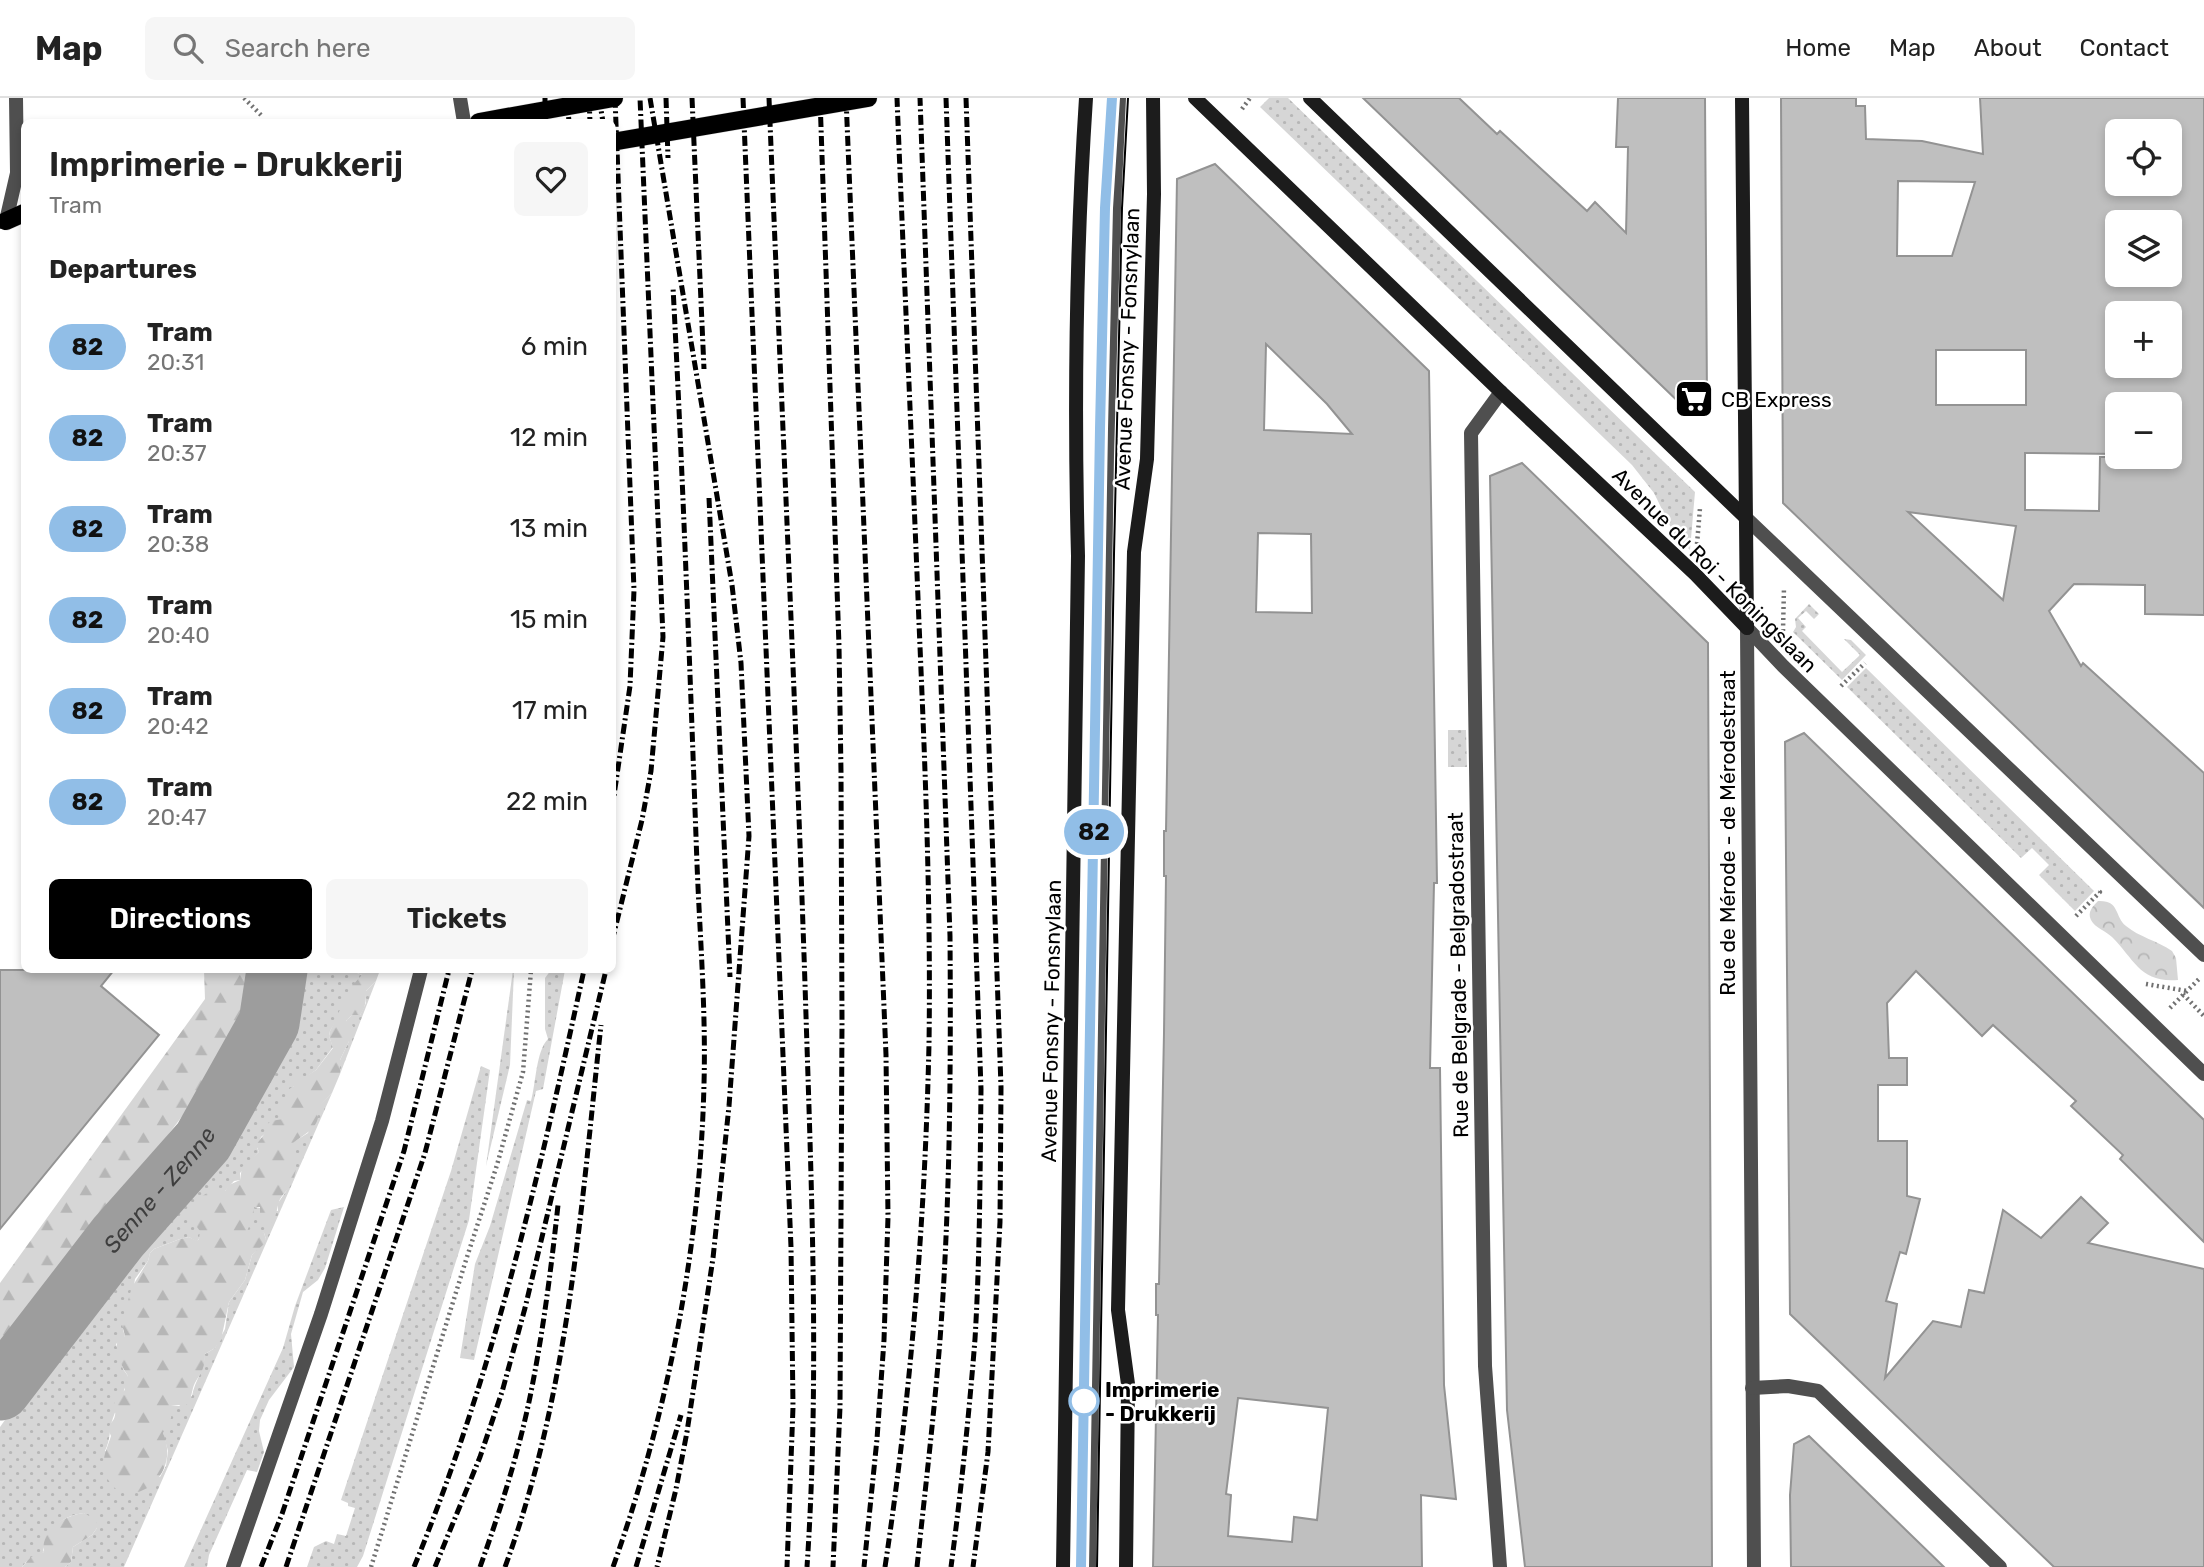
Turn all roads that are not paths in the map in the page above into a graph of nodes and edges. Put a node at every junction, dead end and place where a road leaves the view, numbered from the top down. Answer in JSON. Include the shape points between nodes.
{"nodes":[{"id":1,"x":16,"y":98,"type":"edge"},
{"id":2,"x":460,"y":98,"type":"edge"},
{"id":3,"x":614,"y":98,"type":"edge"},
{"id":4,"x":868,"y":98,"type":"edge"},
{"id":5,"x":1086,"y":98,"type":"edge"},
{"id":6,"x":1119,"y":98,"type":"edge"},
{"id":7,"x":1153,"y":98,"type":"edge"},
{"id":8,"x":1195,"y":98,"type":"edge"},
{"id":9,"x":1310,"y":98,"type":"edge"},
{"id":10,"x":1742,"y":98,"type":"edge"},
{"id":11,"x":464,"y":119,"type":"edge"},
{"id":12,"x":496,"y":119,"type":"edge"},
{"id":13,"x":616,"y":141,"type":"edge"},
{"id":14,"x":21,"y":215,"type":"edge"},
{"id":15,"x":2,"y":224,"type":"edge"},
{"id":16,"x":21,"y":225,"type":"edge"},
{"id":17,"x":1501,"y":392,"type":"junction"},
{"id":18,"x":1745,"y":517,"type":"junction"},
{"id":19,"x":1747,"y":628,"type":"junction"},
{"id":20,"x":2204,"y":955,"type":"edge"},
{"id":21,"x":420,"y":973,"type":"edge"},
{"id":22,"x":2204,"y":1074,"type":"edge"},
{"id":23,"x":1752,"y":1388,"type":"junction"},
{"id":24,"x":233,"y":1567,"type":"edge"},
{"id":25,"x":1063,"y":1567,"type":"edge"},
{"id":26,"x":1090,"y":1567,"type":"edge"},
{"id":27,"x":1126,"y":1567,"type":"edge"},
{"id":28,"x":1500,"y":1567,"type":"edge"},
{"id":29,"x":1754,"y":1567,"type":"edge"},
{"id":30,"x":2000,"y":1567,"type":"edge"}],
"edges":[{"from":1,"to":15,"type":"street","via":[[17,173]]},
{"from":2,"to":11,"type":"street"},
{"from":3,"to":12,"type":"main road"},
{"from":4,"to":13,"type":"main road"},
{"from":5,"to":25,"type":"main road","name":"Avenue Fonsny - Fonsnylaan","via":[[1075,452],[1078,556]]},
{"from":6,"to":26,"type":"street","name":"Avenue Fonsny - Fonsnylaan","via":[[1107,456]]},
{"from":7,"to":27,"type":"main road","name":"Avenue Fonsny - Fonsnylaan","via":[[1147,459],[1134,552],[1118,1310],[1128,1384]]},
{"from":8,"to":17,"type":"main road","name":"Avenue du Roi - Koningslaan"},
{"from":9,"to":18,"type":"main road"},
{"from":10,"to":18,"type":"main road","name":"Rue de Mérode - de Mérodestraat"},
{"from":14,"to":15,"type":"main road"},
{"from":15,"to":16,"type":"main road"},
{"from":17,"to":19,"type":"main road","name":"Avenue du Roi - Koningslaan"},
{"from":17,"to":28,"type":"street","name":"Rue de Belgrade - Belgradostraat","via":[[1471,433],[1485,1366]]},
{"from":18,"to":19,"type":"main road","name":"Rue de Mérode - de Mérodestraat"},
{"from":18,"to":20,"type":"street"},
{"from":19,"to":22,"type":"street","name":"Avenue du Roi - Koningslaan"},
{"from":19,"to":23,"type":"street","name":"Rue de Mérode - de Mérodestraat"},
{"from":21,"to":24,"type":"street","via":[[382,1121]]},
{"from":23,"to":29,"type":"street","name":"Rue de Mérode - de Mérodestraat"},
{"from":23,"to":30,"type":"street","via":[[1788,1386],[1818,1391]]}]}
